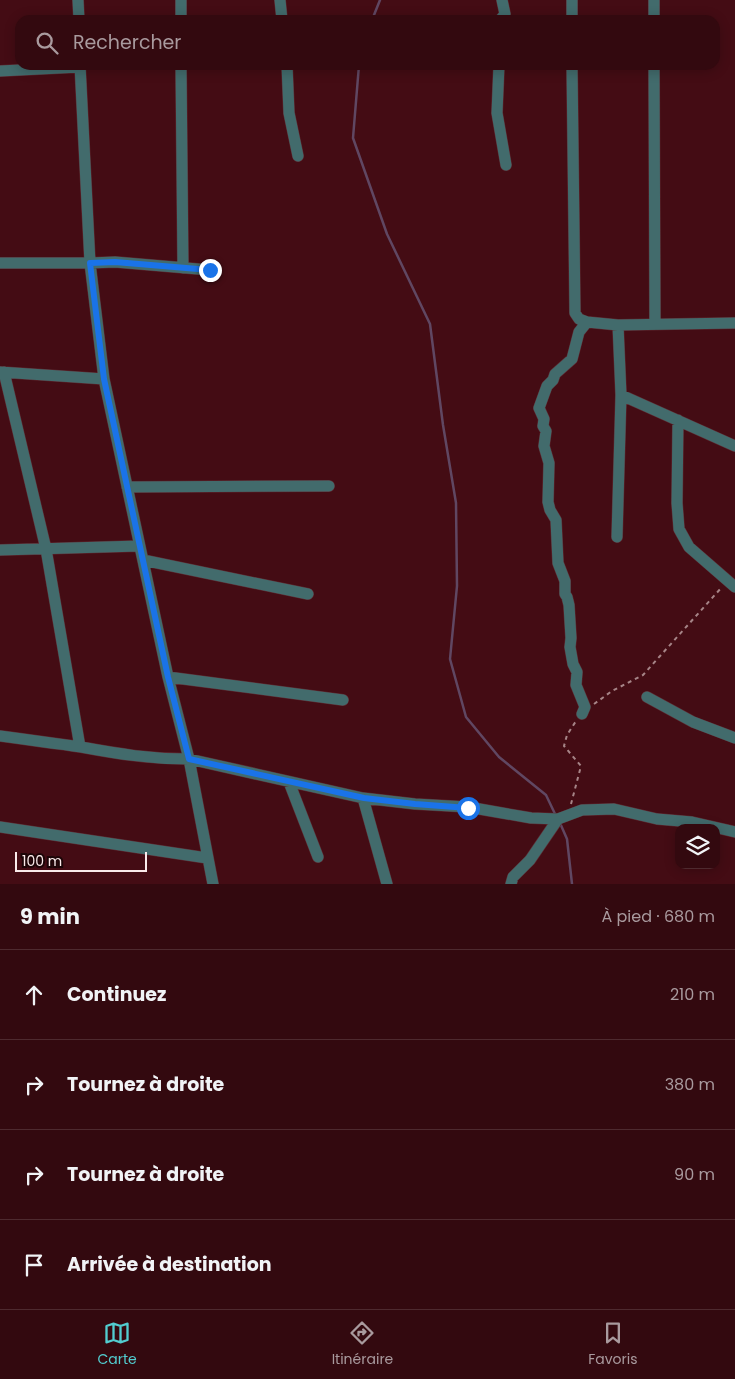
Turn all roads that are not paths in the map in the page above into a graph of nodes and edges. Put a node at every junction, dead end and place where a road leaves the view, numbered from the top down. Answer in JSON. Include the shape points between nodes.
{"nodes":[{"id":1,"x":78,"y":0,"type":"edge"},
{"id":2,"x":181,"y":0,"type":"edge"},
{"id":3,"x":280,"y":0,"type":"edge"},
{"id":4,"x":502,"y":0,"type":"edge"},
{"id":5,"x":572,"y":0,"type":"edge"},
{"id":6,"x":654,"y":0,"type":"edge"},
{"id":7,"x":79,"y":15,"type":"edge"},
{"id":8,"x":181,"y":15,"type":"edge"},
{"id":9,"x":282,"y":15,"type":"edge"},
{"id":10,"x":504,"y":15,"type":"edge"},
{"id":11,"x":572,"y":15,"type":"edge"},
{"id":12,"x":654,"y":15,"type":"edge"},
{"id":13,"x":15,"y":69,"type":"edge"},
{"id":14,"x":0,"y":70,"type":"edge"},
{"id":15,"x":80,"y":70,"type":"edge"},
{"id":16,"x":181,"y":70,"type":"edge"},
{"id":17,"x":287,"y":70,"type":"edge"},
{"id":18,"x":499,"y":70,"type":"edge"},
{"id":19,"x":572,"y":70,"type":"edge"},
{"id":20,"x":654,"y":70,"type":"edge"},
{"id":21,"x":298,"y":156,"type":"dead end"},
{"id":22,"x":506,"y":165,"type":"dead end"},
{"id":23,"x":0,"y":263,"type":"edge"},
{"id":24,"x":90,"y":263,"type":"junction"},
{"id":25,"x":183,"y":268,"type":"junction"},
{"id":26,"x":210,"y":270,"type":"dead end"},
{"id":27,"x":588,"y":322,"type":"junction"},
{"id":28,"x":735,"y":323,"type":"edge"},
{"id":29,"x":656,"y":324,"type":"junction"},
{"id":30,"x":618,"y":325,"type":"junction"},
{"id":31,"x":2,"y":372,"type":"edge"},
{"id":32,"x":104,"y":379,"type":"junction"},
{"id":33,"x":621,"y":395,"type":"junction"},
{"id":34,"x":678,"y":420,"type":"junction"},
{"id":35,"x":735,"y":446,"type":"edge"},
{"id":36,"x":329,"y":486,"type":"dead end"},
{"id":37,"x":127,"y":487,"type":"junction"},
{"id":38,"x":617,"y":538,"type":"dead end"},
{"id":39,"x":139,"y":546,"type":"junction"},
{"id":40,"x":46,"y":549,"type":"junction"},
{"id":41,"x":0,"y":550,"type":"edge"},
{"id":42,"x":143,"y":560,"type":"junction"},
{"id":43,"x":732,"y":584,"type":"edge"},
{"id":44,"x":308,"y":594,"type":"dead end"},
{"id":45,"x":168,"y":677,"type":"junction"},
{"id":46,"x":647,"y":697,"type":"dead end"},
{"id":47,"x":343,"y":700,"type":"dead end"},
{"id":48,"x":582,"y":714,"type":"road end"},
{"id":49,"x":0,"y":736,"type":"edge"},
{"id":50,"x":735,"y":738,"type":"edge"},
{"id":51,"x":80,"y":747,"type":"junction"},
{"id":52,"x":189,"y":759,"type":"junction"},
{"id":53,"x":289,"y":782,"type":"junction"},
{"id":54,"x":364,"y":798,"type":"junction"},
{"id":55,"x":560,"y":818,"type":"junction"},
{"id":56,"x":0,"y":827,"type":"edge"},
{"id":57,"x":735,"y":832,"type":"edge"},
{"id":58,"x":207,"y":858,"type":"junction"},
{"id":59,"x":318,"y":858,"type":"dead end"},
{"id":60,"x":213,"y":884,"type":"edge"},
{"id":61,"x":387,"y":884,"type":"edge"},
{"id":62,"x":511,"y":884,"type":"edge"}],
"edges":[{"from":1,"to":7,"type":"street"},
{"from":2,"to":8,"type":"street"},
{"from":3,"to":9,"type":"street"},
{"from":4,"to":10,"type":"street"},
{"from":5,"to":11,"type":"street"},
{"from":6,"to":12,"type":"street"},
{"from":13,"to":14,"type":"street"},
{"from":15,"to":24,"type":"street"},
{"from":16,"to":25,"type":"street"},
{"from":17,"to":21,"type":"street","via":[[289,113]]},
{"from":18,"to":22,"type":"street","via":[[497,113]]},
{"from":19,"to":27,"type":"street","via":[[575,313],[579,319]]},
{"from":20,"to":29,"type":"street"},
{"from":23,"to":24,"type":"street"},
{"from":24,"to":25,"type":"street"},
{"from":24,"to":32,"type":"street"},
{"from":25,"to":26,"type":"street"},
{"from":27,"to":30,"type":"street"},
{"from":27,"to":48,"type":"street","via":[[579,332],[572,359],[547,386],[540,408],[549,463],[548,502],[556,520],[558,563],[565,581],[570,647],[577,672],[576,690],[585,707]]},
{"from":28,"to":29,"type":"street"},
{"from":29,"to":30,"type":"street"},
{"from":30,"to":33,"type":"street"},
{"from":31,"to":32,"type":"street"},
{"from":31,"to":40,"type":"street"},
{"from":32,"to":37,"type":"street"},
{"from":33,"to":34,"type":"street"},
{"from":33,"to":38,"type":"street"},
{"from":34,"to":35,"type":"street"},
{"from":34,"to":43,"type":"street","via":[[678,529],[689,547]]},
{"from":36,"to":37,"type":"street"},
{"from":37,"to":39,"type":"street"},
{"from":39,"to":40,"type":"street"},
{"from":39,"to":42,"type":"street"},
{"from":40,"to":41,"type":"street"},
{"from":40,"to":51,"type":"street"},
{"from":42,"to":44,"type":"street"},
{"from":42,"to":45,"type":"street"},
{"from":45,"to":47,"type":"street"},
{"from":45,"to":52,"type":"street"},
{"from":46,"to":50,"type":"street","via":[[693,722]]},
{"from":49,"to":51,"type":"street"},
{"from":51,"to":52,"type":"street","via":[[131,756]]},
{"from":52,"to":53,"type":"street"},
{"from":52,"to":58,"type":"street"},
{"from":53,"to":54,"type":"street"},
{"from":53,"to":59,"type":"street"},
{"from":54,"to":55,"type":"street","via":[[531,818]]},
{"from":54,"to":61,"type":"street"},
{"from":55,"to":57,"type":"street","via":[[582,810],[614,809]]},
{"from":55,"to":62,"type":"street","via":[[530,860],[513,877]]},
{"from":56,"to":58,"type":"street"},
{"from":58,"to":60,"type":"street"}]}
